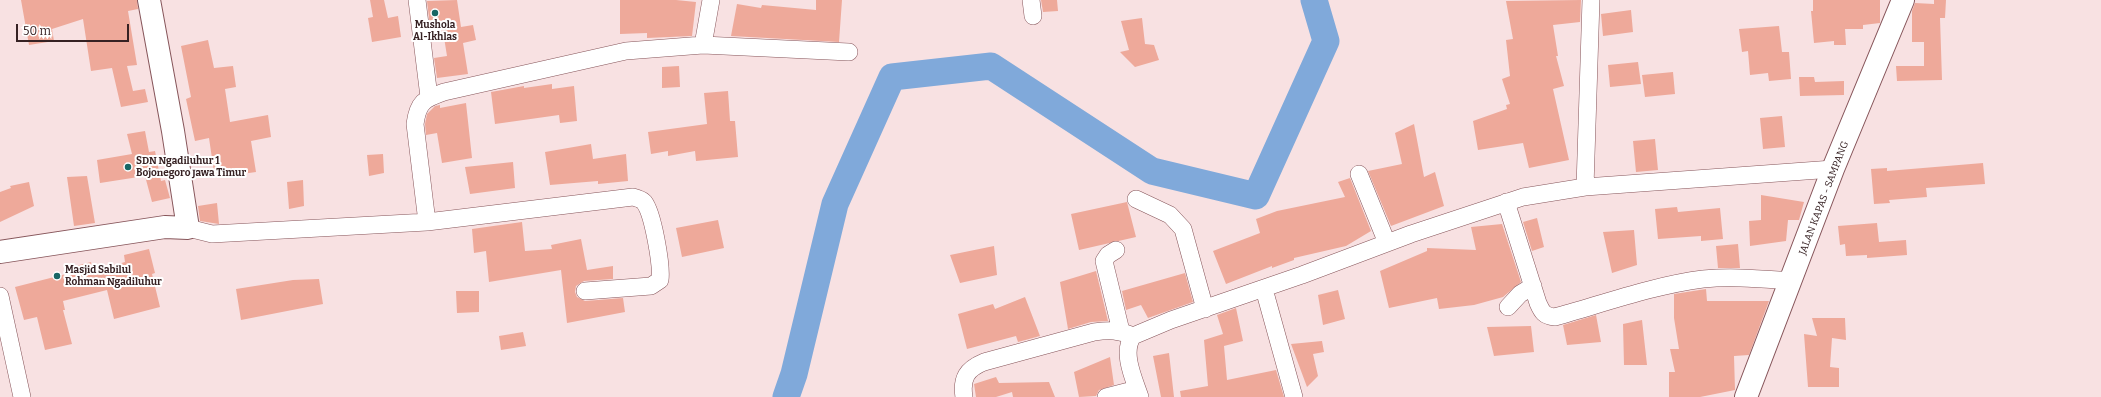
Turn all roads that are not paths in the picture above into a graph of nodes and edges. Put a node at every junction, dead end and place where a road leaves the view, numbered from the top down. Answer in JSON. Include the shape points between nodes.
{"nodes":[{"id":1,"x":149,"y":0,"type":"edge"},
{"id":2,"x":417,"y":0,"type":"edge"},
{"id":3,"x":711,"y":0,"type":"edge"},
{"id":4,"x":1591,"y":0,"type":"edge"},
{"id":5,"x":1903,"y":0,"type":"edge"},
{"id":6,"x":703,"y":45,"type":"junction"},
{"id":7,"x":849,"y":52,"type":"dead end"},
{"id":8,"x":429,"y":97,"type":"junction"},
{"id":9,"x":1834,"y":169,"type":"junction"},
{"id":10,"x":1359,"y":174,"type":"dead end"},
{"id":11,"x":1585,"y":187,"type":"junction"},
{"id":12,"x":1136,"y":199,"type":"dead end"},
{"id":13,"x":1506,"y":202,"type":"junction"},
{"id":14,"x":427,"y":222,"type":"junction"},
{"id":15,"x":188,"y":228,"type":"junction"},
{"id":16,"x":1387,"y":243,"type":"junction"},
{"id":17,"x":1116,"y":250,"type":"dead end"},
{"id":18,"x":0,"y":252,"type":"edge"},
{"id":19,"x":1792,"y":281,"type":"junction"},
{"id":20,"x":1533,"y":286,"type":"junction"},
{"id":21,"x":1264,"y":288,"type":"junction"},
{"id":22,"x":585,"y":291,"type":"dead end"},
{"id":23,"x":0,"y":296,"type":"edge"},
{"id":24,"x":1508,"y":308,"type":"dead end"},
{"id":25,"x":1204,"y":309,"type":"junction"},
{"id":26,"x":1127,"y":333,"type":"junction"},
{"id":27,"x":1139,"y":393,"type":"edge"},
{"id":28,"x":22,"y":397,"type":"edge"},
{"id":29,"x":964,"y":397,"type":"edge"},
{"id":30,"x":1106,"y":397,"type":"edge"},
{"id":31,"x":1294,"y":397,"type":"edge"},
{"id":32,"x":1746,"y":397,"type":"edge"}],
"edges":[{"from":1,"to":15,"type":"street","via":[[174,131]]},
{"from":2,"to":8,"type":"street"},
{"from":3,"to":6,"type":"street"},
{"from":4,"to":11,"type":"street"},
{"from":5,"to":9,"type":"street","name":"JALAN KAPAS - SAMPANG"},
{"from":6,"to":7,"type":"street"},
{"from":6,"to":8,"type":"street","via":[[626,51]]},
{"from":8,"to":14,"type":"street","via":[[417,112],[415,124]]},
{"from":9,"to":11,"type":"street"},
{"from":9,"to":19,"type":"street","name":"JALAN KAPAS - SAMPANG"},
{"from":10,"to":16,"type":"street"},
{"from":11,"to":13,"type":"street"},
{"from":12,"to":25,"type":"street","via":[[1170,215],[1183,229]]},
{"from":13,"to":16,"type":"street"},
{"from":13,"to":20,"type":"street"},
{"from":14,"to":15,"type":"street","via":[[212,234]]},
{"from":14,"to":22,"type":"street","via":[[633,197],[642,200],[648,209],[661,270],[660,280],[651,286]]},
{"from":15,"to":18,"type":"street","via":[[165,227]]},
{"from":16,"to":21,"type":"street"},
{"from":17,"to":26,"type":"street","via":[[1104,261]]},
{"from":19,"to":20,"type":"street","via":[[1730,277],[1703,279],[1555,317],[1543,313]]},
{"from":19,"to":32,"type":"street","name":"JALAN KAPAS - SAMPANG"},
{"from":20,"to":24,"type":"street","via":[[1520,294]]},
{"from":21,"to":25,"type":"street"},
{"from":21,"to":31,"type":"street"},
{"from":23,"to":28,"type":"street"},
{"from":25,"to":26,"type":"street"},
{"from":26,"to":27,"type":"street","via":[[1130,341],[1128,350]]},
{"from":26,"to":29,"type":"street","via":[[1110,330],[1088,334],[973,366],[964,379]]},
{"from":27,"to":30,"type":"street"}]}
